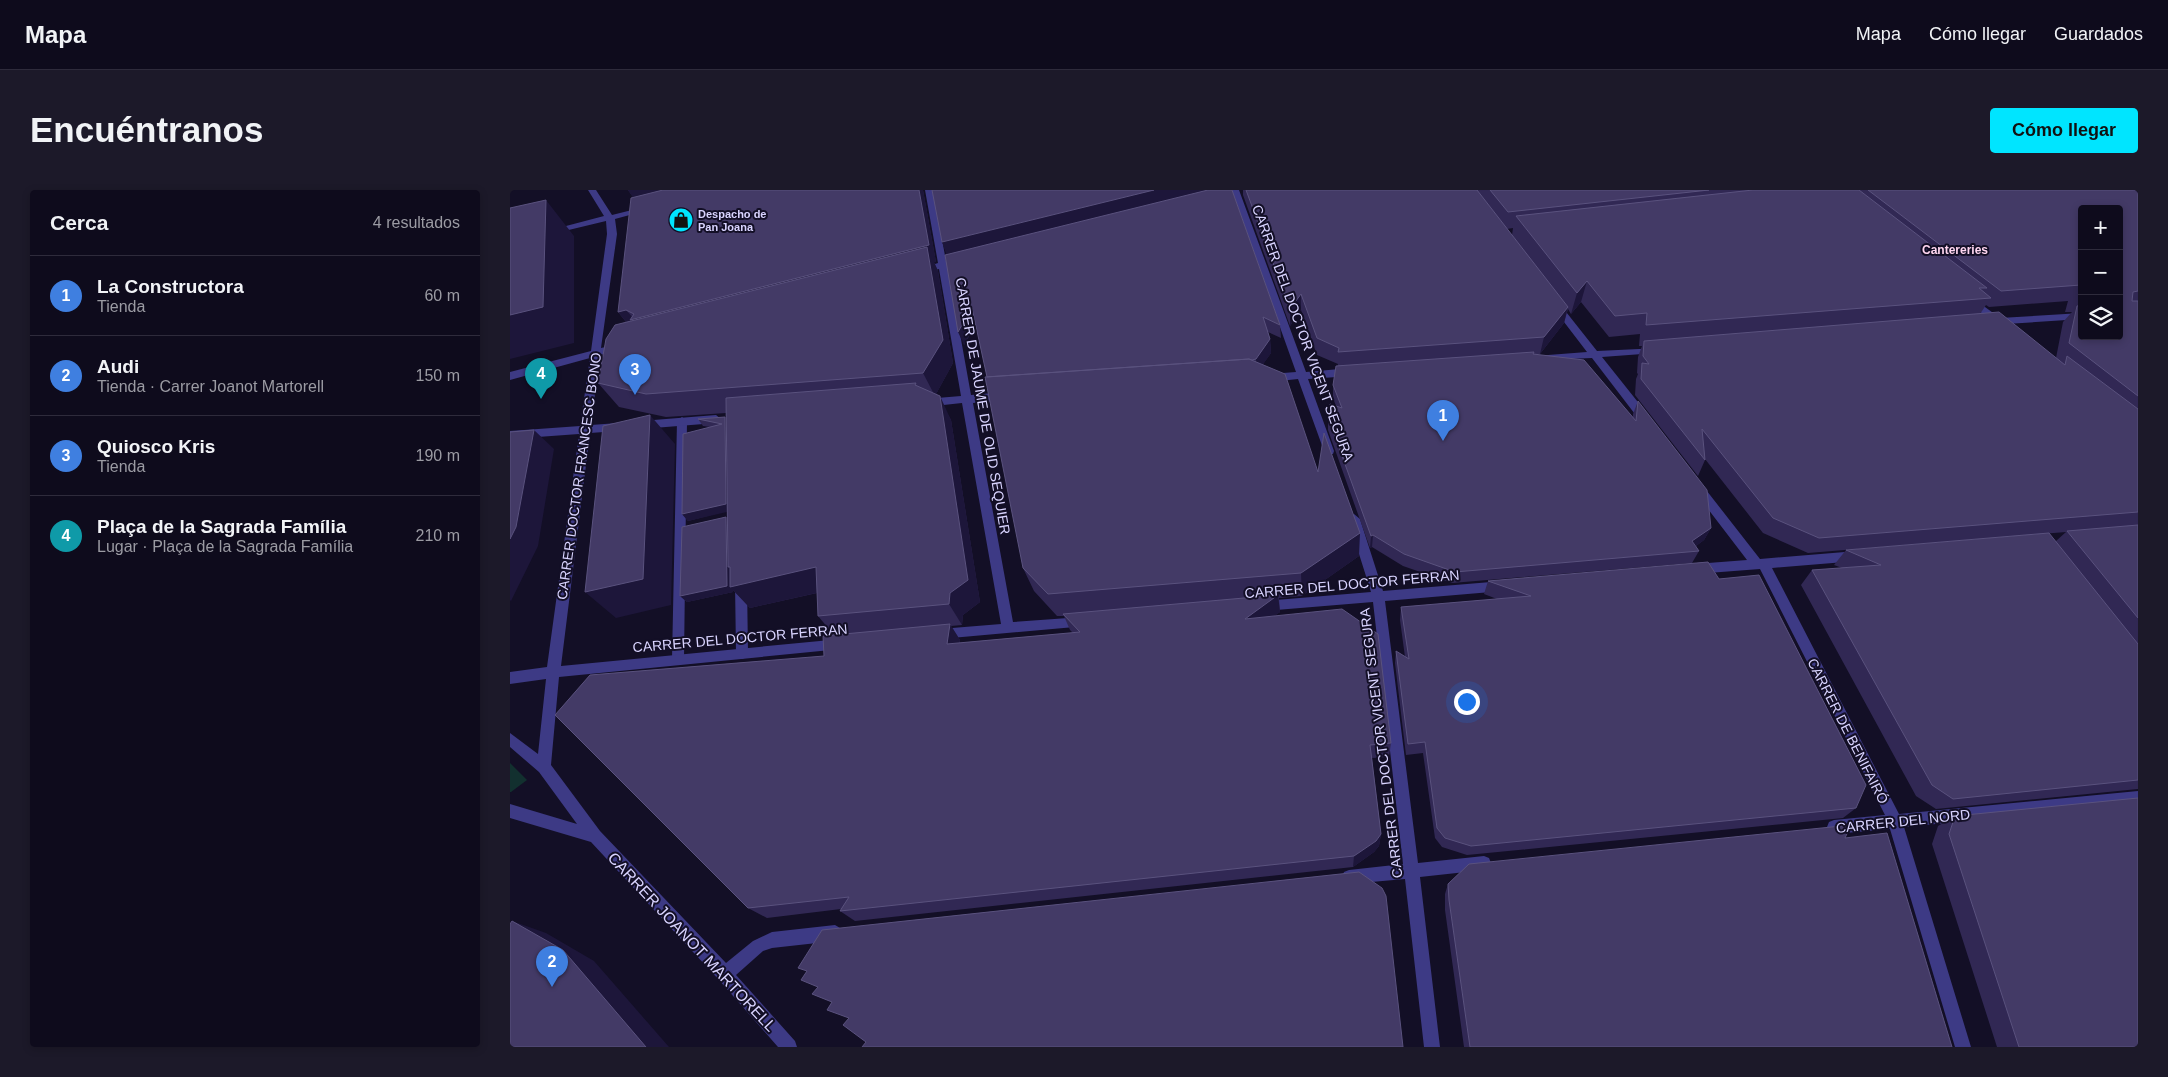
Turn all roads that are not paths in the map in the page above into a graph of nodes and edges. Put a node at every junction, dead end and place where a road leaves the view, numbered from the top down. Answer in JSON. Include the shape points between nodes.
{"nodes":[{"id":1,"x":592,"y":190,"type":"edge"},
{"id":2,"x":929,"y":190,"type":"edge"},
{"id":3,"x":1236,"y":192,"type":"edge"},
{"id":4,"x":657,"y":207,"type":"edge"},
{"id":5,"x":610,"y":218,"type":"junction"},
{"id":6,"x":539,"y":234,"type":"edge"},
{"id":7,"x":971,"y":258,"type":"edge"},
{"id":8,"x":942,"y":265,"type":"junction"},
{"id":9,"x":909,"y":273,"type":"edge"},
{"id":10,"x":1548,"y":295,"type":"edge"},
{"id":11,"x":1965,"y":295,"type":"edge"},
{"id":12,"x":2078,"y":316,"type":"edge"},
{"id":13,"x":1999,"y":322,"type":"junction"},
{"id":14,"x":1981,"y":323,"type":"edge"},
{"id":15,"x":2014,"y":334,"type":"edge"},
{"id":16,"x":628,"y":344,"type":"edge"},
{"id":17,"x":1663,"y":349,"type":"edge"},
{"id":18,"x":596,"y":353,"type":"junction"},
{"id":19,"x":1595,"y":355,"type":"junction"},
{"id":20,"x":1536,"y":359,"type":"edge"},
{"id":21,"x":1361,"y":371,"type":"edge"},
{"id":22,"x":1302,"y":375,"type":"junction"},
{"id":23,"x":510,"y":376,"type":"edge"},
{"id":24,"x":1256,"y":378,"type":"edge"},
{"id":25,"x":1018,"y":396,"type":"edge"},
{"id":26,"x":968,"y":399,"type":"junction"},
{"id":27,"x":912,"y":404,"type":"edge"},
{"id":28,"x":728,"y":418,"type":"edge"},
{"id":29,"x":682,"y":421,"type":"junction"},
{"id":30,"x":1650,"y":426,"type":"edge"},
{"id":31,"x":585,"y":430,"type":"junction"},
{"id":32,"x":510,"y":435,"type":"edge"},
{"id":33,"x":1335,"y":467,"type":"edge"},
{"id":34,"x":1692,"y":480,"type":"edge"},
{"id":35,"x":1348,"y":504,"type":"edge"},
{"id":36,"x":1869,"y":555,"type":"edge"},
{"id":37,"x":1760,"y":564,"type":"junction"},
{"id":38,"x":1679,"y":571,"type":"edge"},
{"id":39,"x":741,"y":574,"type":"edge"},
{"id":40,"x":1514,"y":585,"type":"edge"},
{"id":41,"x":1378,"y":596,"type":"junction"},
{"id":42,"x":1252,"y":607,"type":"edge"},
{"id":43,"x":1096,"y":620,"type":"edge"},
{"id":44,"x":1008,"y":628,"type":"junction"},
{"id":45,"x":929,"y":635,"type":"edge"},
{"id":46,"x":851,"y":643,"type":"edge"},
{"id":47,"x":742,"y":653,"type":"junction"},
{"id":48,"x":678,"y":659,"type":"junction"},
{"id":49,"x":554,"y":673,"type":"junction"},
{"id":50,"x":510,"y":678,"type":"edge"},
{"id":51,"x":510,"y":739,"type":"edge"},
{"id":52,"x":544,"y":767,"type":"junction"},
{"id":53,"x":2138,"y":798,"type":"edge"},
{"id":54,"x":510,"y":810,"type":"edge"},
{"id":55,"x":1895,"y":821,"type":"junction"},
{"id":56,"x":1816,"y":829,"type":"edge"},
{"id":57,"x":595,"y":836,"type":"junction"},
{"id":58,"x":1500,"y":861,"type":"edge"},
{"id":59,"x":1412,"y":870,"type":"junction"},
{"id":60,"x":1332,"y":879,"type":"edge"},
{"id":61,"x":846,"y":932,"type":"edge"},
{"id":62,"x":725,"y":974,"type":"junction"},
{"id":63,"x":789,"y":1047,"type":"edge"},
{"id":64,"x":1432,"y":1047,"type":"edge"},
{"id":65,"x":1963,"y":1047,"type":"edge"}],
"edges":[{"from":1,"to":5,"type":"street"},
{"from":2,"to":8,"type":"street","name":"CARRER DE JAUME DE OLID SEQUIER"},
{"from":3,"to":22,"type":"street","name":"CARRER DEL DOCTOR VICENT SEGURA"},
{"from":4,"to":5,"type":"street"},
{"from":5,"to":6,"type":"street"},
{"from":5,"to":18,"type":"street","name":"CARRER DOCTOR FRANCESC BONO","via":[[612,234]]},
{"from":7,"to":8,"type":"street"},
{"from":8,"to":9,"type":"street"},
{"from":8,"to":26,"type":"street","name":"CARRER DE JAUME DE OLID SEQUIER"},
{"from":10,"to":19,"type":"street"},
{"from":11,"to":13,"type":"street"},
{"from":12,"to":13,"type":"street"},
{"from":13,"to":14,"type":"street"},
{"from":13,"to":15,"type":"street"},
{"from":16,"to":18,"type":"street"},
{"from":17,"to":19,"type":"street"},
{"from":18,"to":23,"type":"street"},
{"from":18,"to":31,"type":"street","name":"CARRER DOCTOR FRANCESC BONO"},
{"from":19,"to":20,"type":"street"},
{"from":19,"to":30,"type":"street"},
{"from":21,"to":22,"type":"street"},
{"from":22,"to":24,"type":"street"},
{"from":22,"to":33,"type":"street","name":"CARRER DEL DOCTOR VICENT SEGURA"},
{"from":25,"to":26,"type":"street"},
{"from":26,"to":27,"type":"street"},
{"from":26,"to":44,"type":"street","name":"CARRER DE JAUME DE OLID SEQUIER"},
{"from":28,"to":29,"type":"street"},
{"from":29,"to":31,"type":"street"},
{"from":29,"to":48,"type":"street","via":[[684,528]]},
{"from":31,"to":32,"type":"street"},
{"from":31,"to":49,"type":"street","name":"CARRER DOCTOR FRANCESC BONO"},
{"from":34,"to":37,"type":"street","name":"CARRER DE BENIFAIRÓ"},
{"from":35,"to":41,"type":"street","name":"CARRER DEL DOCTOR VICENT SEGURA"},
{"from":36,"to":37,"type":"street"},
{"from":37,"to":38,"type":"street"},
{"from":37,"to":55,"type":"street","name":"CARRER DE BENIFAIRÓ"},
{"from":39,"to":47,"type":"street"},
{"from":40,"to":41,"type":"street","name":"CARRER DEL DOCTOR FERRAN"},
{"from":41,"to":42,"type":"street","name":"CARRER DEL DOCTOR FERRAN"},
{"from":41,"to":59,"type":"street","name":"CARRER DEL DOCTOR VICENT SEGURA"},
{"from":43,"to":44,"type":"street"},
{"from":44,"to":45,"type":"street"},
{"from":46,"to":47,"type":"street","name":"CARRER DEL DOCTOR FERRAN"},
{"from":47,"to":48,"type":"street","name":"CARRER DEL DOCTOR FERRAN"},
{"from":48,"to":49,"type":"street","name":"CARRER DEL DOCTOR FERRAN"},
{"from":49,"to":50,"type":"street","name":"CARRER DEL DOCTOR FERRAN"},
{"from":49,"to":52,"type":"street","name":"CARRER DOCTOR FRANCESC BONO"},
{"from":51,"to":52,"type":"street","name":"CARRER JOANOT MARTORELL"},
{"from":52,"to":57,"type":"street","name":"CARRER JOANOT MARTORELL"},
{"from":53,"to":55,"type":"street","name":"CARRER DEL NORD"},
{"from":54,"to":57,"type":"street","name":"CARRER JOANOT MARTORELL"},
{"from":55,"to":56,"type":"street","name":"CARRER DEL NORD"},
{"from":55,"to":65,"type":"street","name":"CARRER DE BENIFAIRÓ"},
{"from":57,"to":62,"type":"street","name":"CARRER JOANOT MARTORELL"},
{"from":58,"to":59,"type":"street"},
{"from":59,"to":60,"type":"street"},
{"from":59,"to":64,"type":"street","name":"CARRER DEL DOCTOR VICENT SEGURA"},
{"from":61,"to":62,"type":"street","via":[[772,940],[758,946]]},
{"from":62,"to":63,"type":"street","name":"CARRER JOANOT MARTORELL"}]}
